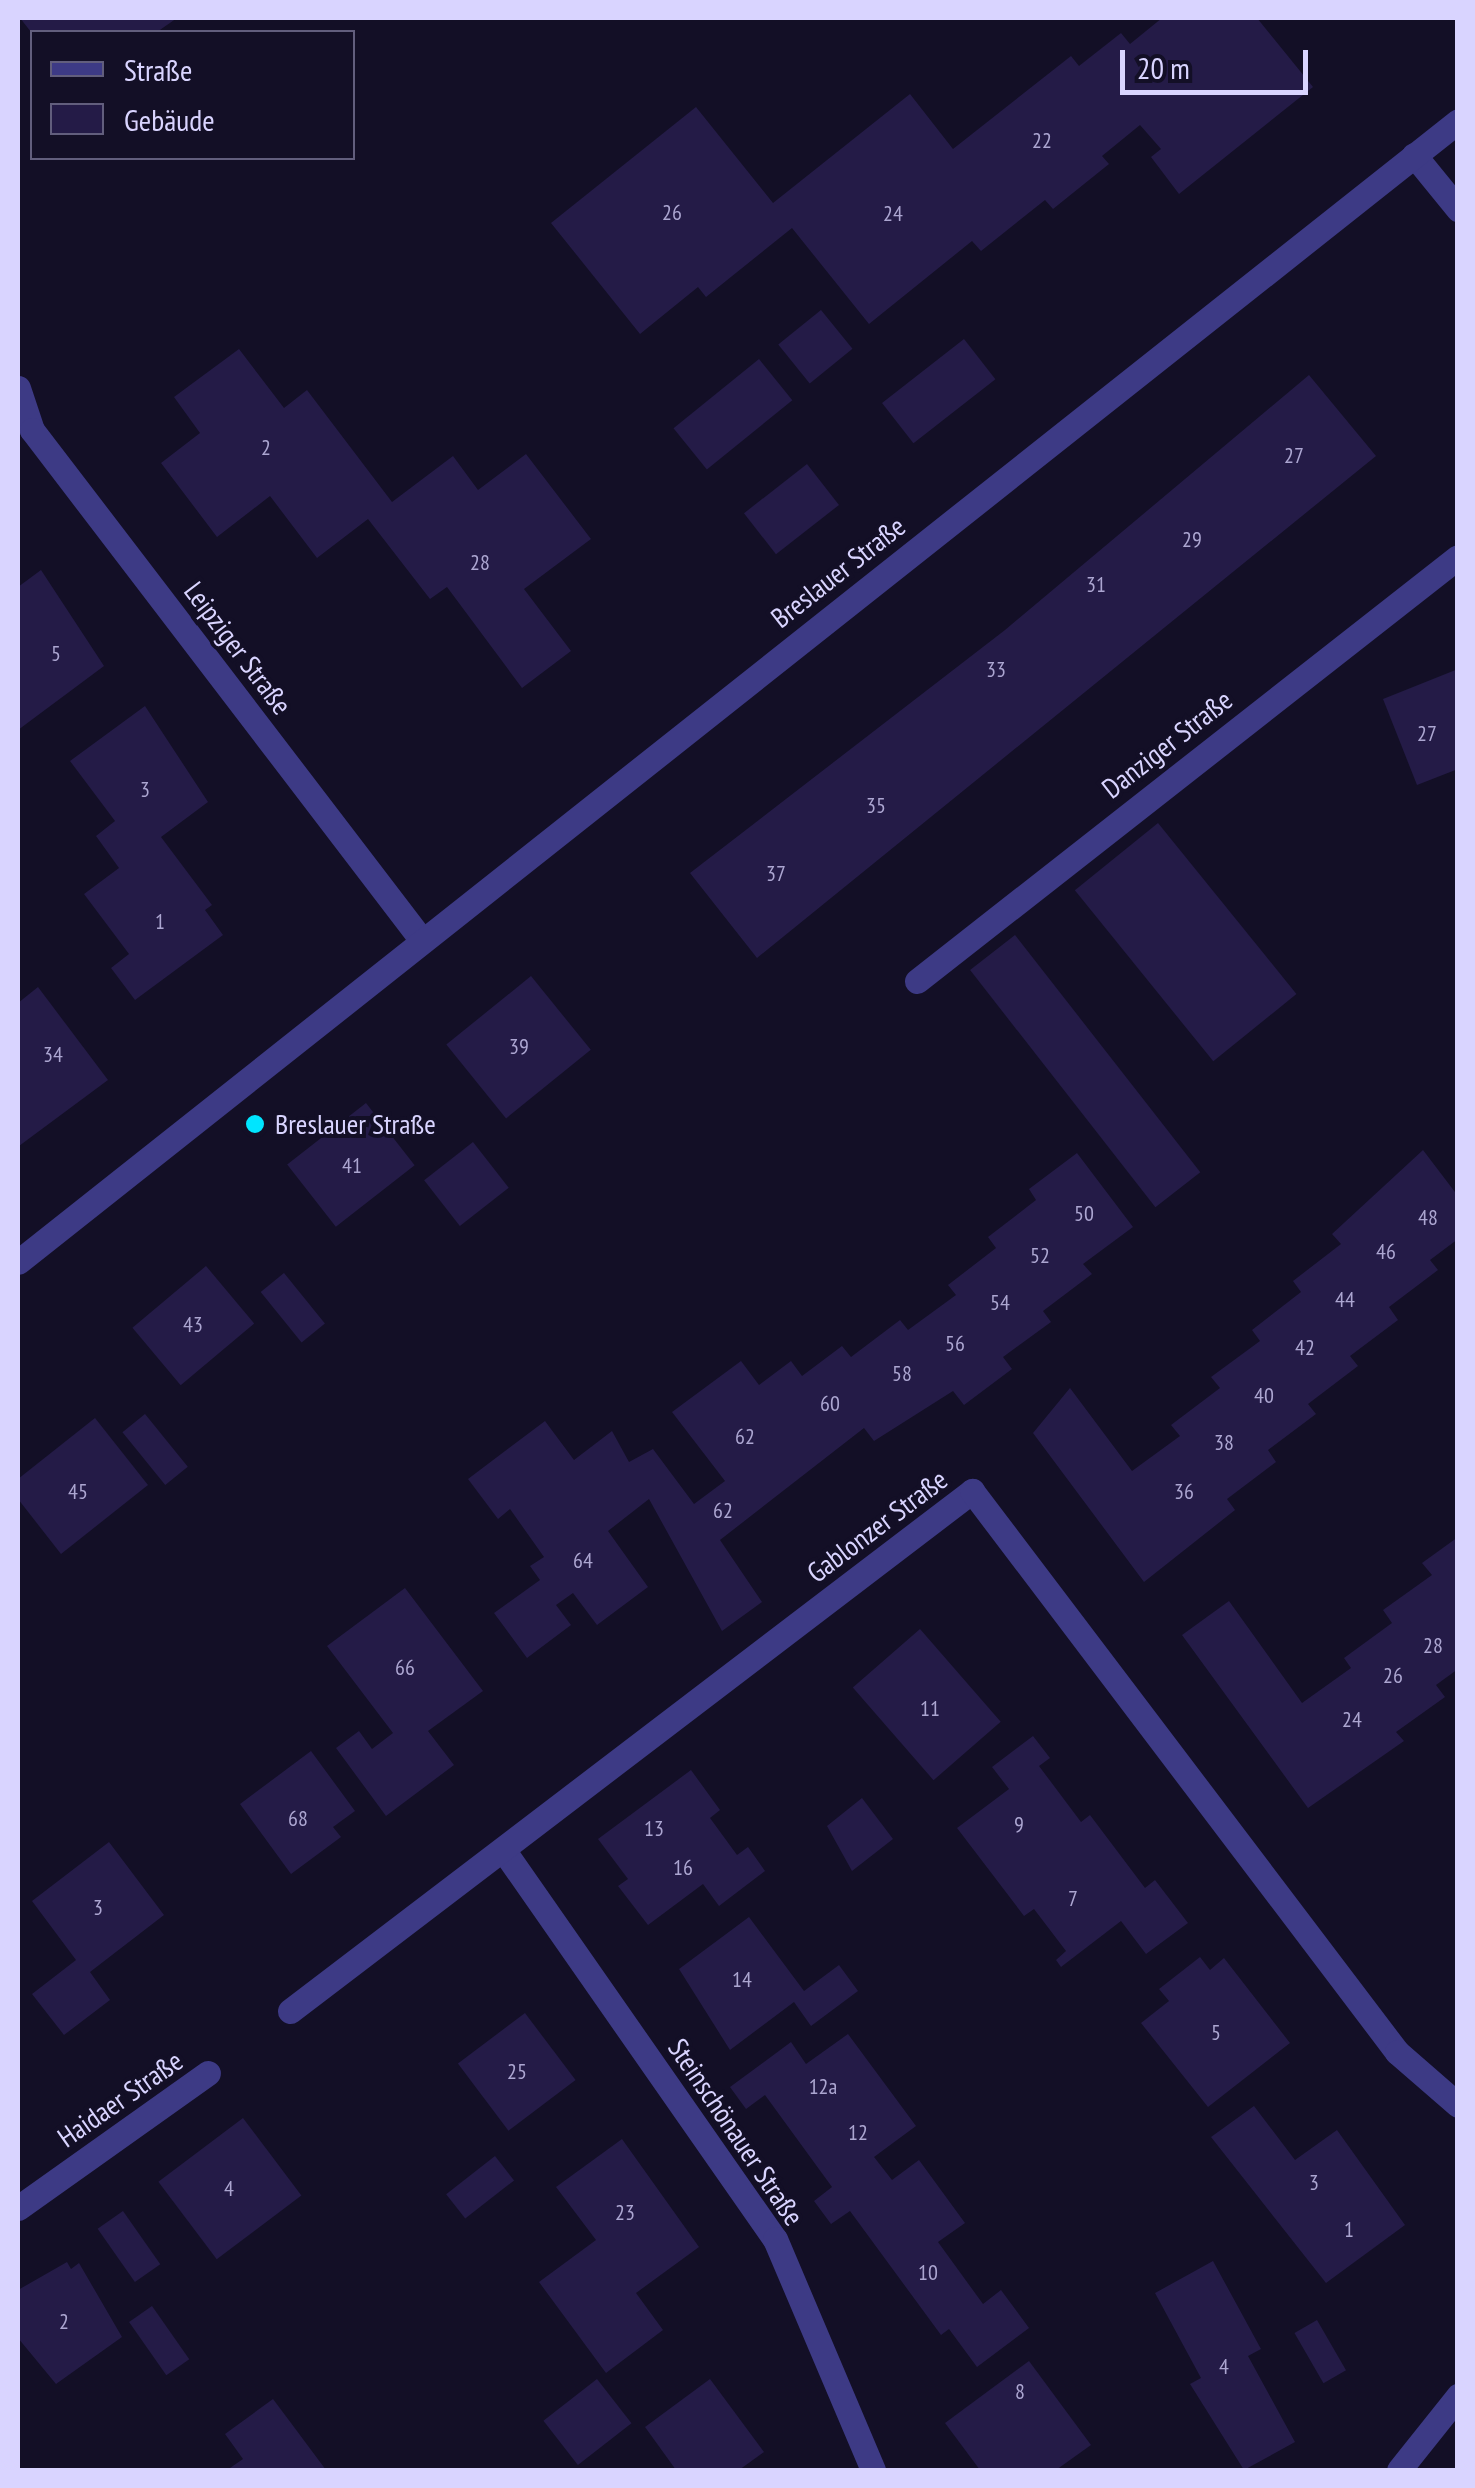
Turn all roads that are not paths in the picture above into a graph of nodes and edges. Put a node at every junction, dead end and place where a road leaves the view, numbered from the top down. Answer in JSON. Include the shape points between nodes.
{"nodes":[{"id":1,"x":1458,"y":121,"type":"edge"},
{"id":2,"x":1414,"y":155,"type":"junction"},
{"id":3,"x":1458,"y":209,"type":"edge"},
{"id":4,"x":18,"y":388,"type":"edge"},
{"id":5,"x":1458,"y":557,"type":"edge"},
{"id":6,"x":421,"y":939,"type":"junction"},
{"id":7,"x":916,"y":981,"type":"dead end"},
{"id":8,"x":18,"y":1262,"type":"edge"},
{"id":9,"x":504,"y":1850,"type":"junction"},
{"id":10,"x":290,"y":2011,"type":"dead end"},
{"id":11,"x":208,"y":2073,"type":"dead end"},
{"id":12,"x":1458,"y":2105,"type":"edge"},
{"id":13,"x":18,"y":2208,"type":"edge"},
{"id":14,"x":1458,"y":2396,"type":"edge"},
{"id":15,"x":873,"y":2470,"type":"edge"},
{"id":16,"x":1399,"y":2470,"type":"edge"}],
"edges":[{"from":1,"to":2,"type":"street","name":"Breslauer Straße"},
{"from":2,"to":3,"type":"street"},
{"from":2,"to":6,"type":"street","name":"Breslauer Straße"},
{"from":4,"to":6,"type":"street","name":"Leipziger Straße","via":[[32,430]]},
{"from":5,"to":7,"type":"street","name":"Danziger Straße"},
{"from":6,"to":8,"type":"street","name":"Breslauer Straße"},
{"from":9,"to":10,"type":"street","name":"Gablonzer Straße"},
{"from":9,"to":12,"type":"street","name":"Gablonzer Straße","via":[[972,1491],[1397,2052]]},
{"from":9,"to":15,"type":"street","name":"Steinschönauer Straße","via":[[775,2239]]},
{"from":11,"to":13,"type":"street","name":"Haidaer Straße"},
{"from":14,"to":16,"type":"street"}]}
